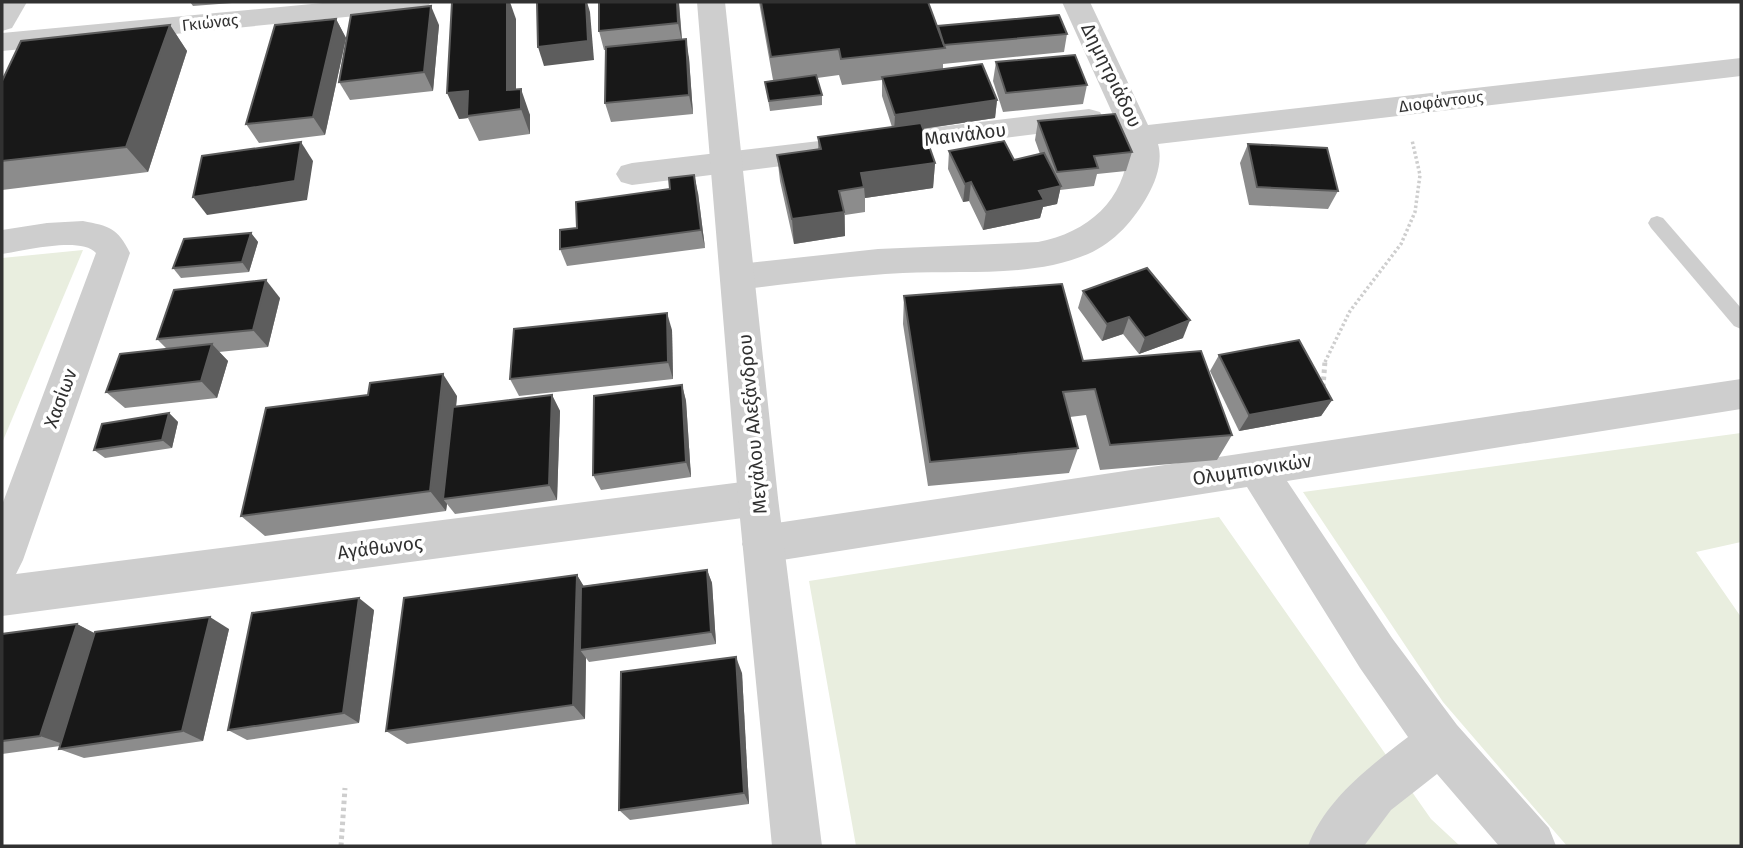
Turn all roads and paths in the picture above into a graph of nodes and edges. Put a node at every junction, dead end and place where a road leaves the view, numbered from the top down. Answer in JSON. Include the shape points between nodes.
{"nodes":[{"id":1,"x":13,"y":2,"type":"edge"},
{"id":2,"x":417,"y":2,"type":"edge"},
{"id":3,"x":711,"y":2,"type":"edge"},
{"id":4,"x":1076,"y":2,"type":"edge"},
{"id":5,"x":2,"y":22,"type":"edge"},
{"id":6,"x":2,"y":42,"type":"edge"},
{"id":7,"x":1741,"y":67,"type":"edge"},
{"id":8,"x":1403,"y":106,"type":"junction"},
{"id":9,"x":1136,"y":125,"type":"junction"},
{"id":10,"x":727,"y":163,"type":"junction"},
{"id":11,"x":632,"y":174,"type":"dead end"},
{"id":12,"x":1657,"y":223,"type":"dead end"},
{"id":13,"x":2,"y":242,"type":"edge"},
{"id":14,"x":739,"y":277,"type":"junction"},
{"id":15,"x":1741,"y":321,"type":"edge"},
{"id":16,"x":1741,"y":394,"type":"edge"},
{"id":17,"x":1338,"y":456,"type":"junction"},
{"id":18,"x":1257,"y":468,"type":"junction"},
{"id":19,"x":758,"y":498,"type":"junction"},
{"id":20,"x":763,"y":544,"type":"junction"},
{"id":21,"x":2,"y":560,"type":"edge"},
{"id":22,"x":2,"y":596,"type":"edge"},
{"id":23,"x":1440,"y":742,"type":"junction"},
{"id":24,"x":345,"y":788,"type":"dead end"},
{"id":25,"x":341,"y":846,"type":"edge"},
{"id":26,"x":797,"y":846,"type":"edge"},
{"id":27,"x":1333,"y":846,"type":"edge"},
{"id":28,"x":1531,"y":846,"type":"edge"}],
"edges":[{"from":1,"to":5,"type":"street"},
{"from":2,"to":6,"type":"street","name":"Γκιώνας"},
{"from":3,"to":10,"type":"street","name":"Μεγάλου Αλεξάνδρου"},
{"from":4,"to":9,"type":"street","name":"Δημητριάδου"},
{"from":7,"to":8,"type":"street","name":"Διοφάντους"},
{"from":8,"to":9,"type":"street","name":"Διοφάντους"},
{"from":8,"to":17,"type":"path","via":[[1420,175],[1415,212],[1401,244],[1350,311],[1325,359],[1323,395]]},
{"from":9,"to":10,"type":"street","name":"Μαινάλου"},
{"from":9,"to":14,"type":"street","name":"Δημητριάδου","via":[[1145,159],[1141,181],[1102,229],[1074,246],[1011,257],[880,261]]},
{"from":10,"to":11,"type":"street","name":"Μαινάλου"},
{"from":10,"to":14,"type":"street","name":"Μεγάλου Αλεξάνδρου"},
{"from":12,"to":15,"type":"lane"},
{"from":13,"to":21,"type":"street","name":"Χασίων","via":[[88,232],[105,237],[113,253]]},
{"from":14,"to":19,"type":"street","name":"Μεγάλου Αλεξάνδρου"},
{"from":16,"to":17,"type":"street","name":"Ολυμπιονικών"},
{"from":17,"to":18,"type":"street","name":"Ολυμπιονικών"},
{"from":18,"to":20,"type":"street","name":"Ολυμπιονικών"},
{"from":18,"to":23,"type":"street","via":[[1376,653]]},
{"from":19,"to":20,"type":"street","name":"Μεγάλου Αλεξάνδρου"},
{"from":19,"to":22,"type":"street","name":"Αγάθωνος"},
{"from":20,"to":26,"type":"street","name":"Μεγάλου Αλεξάνδρου"},
{"from":23,"to":27,"type":"street","via":[[1374,793]]},
{"from":23,"to":28,"type":"street"},
{"from":24,"to":25,"type":"path"}]}
